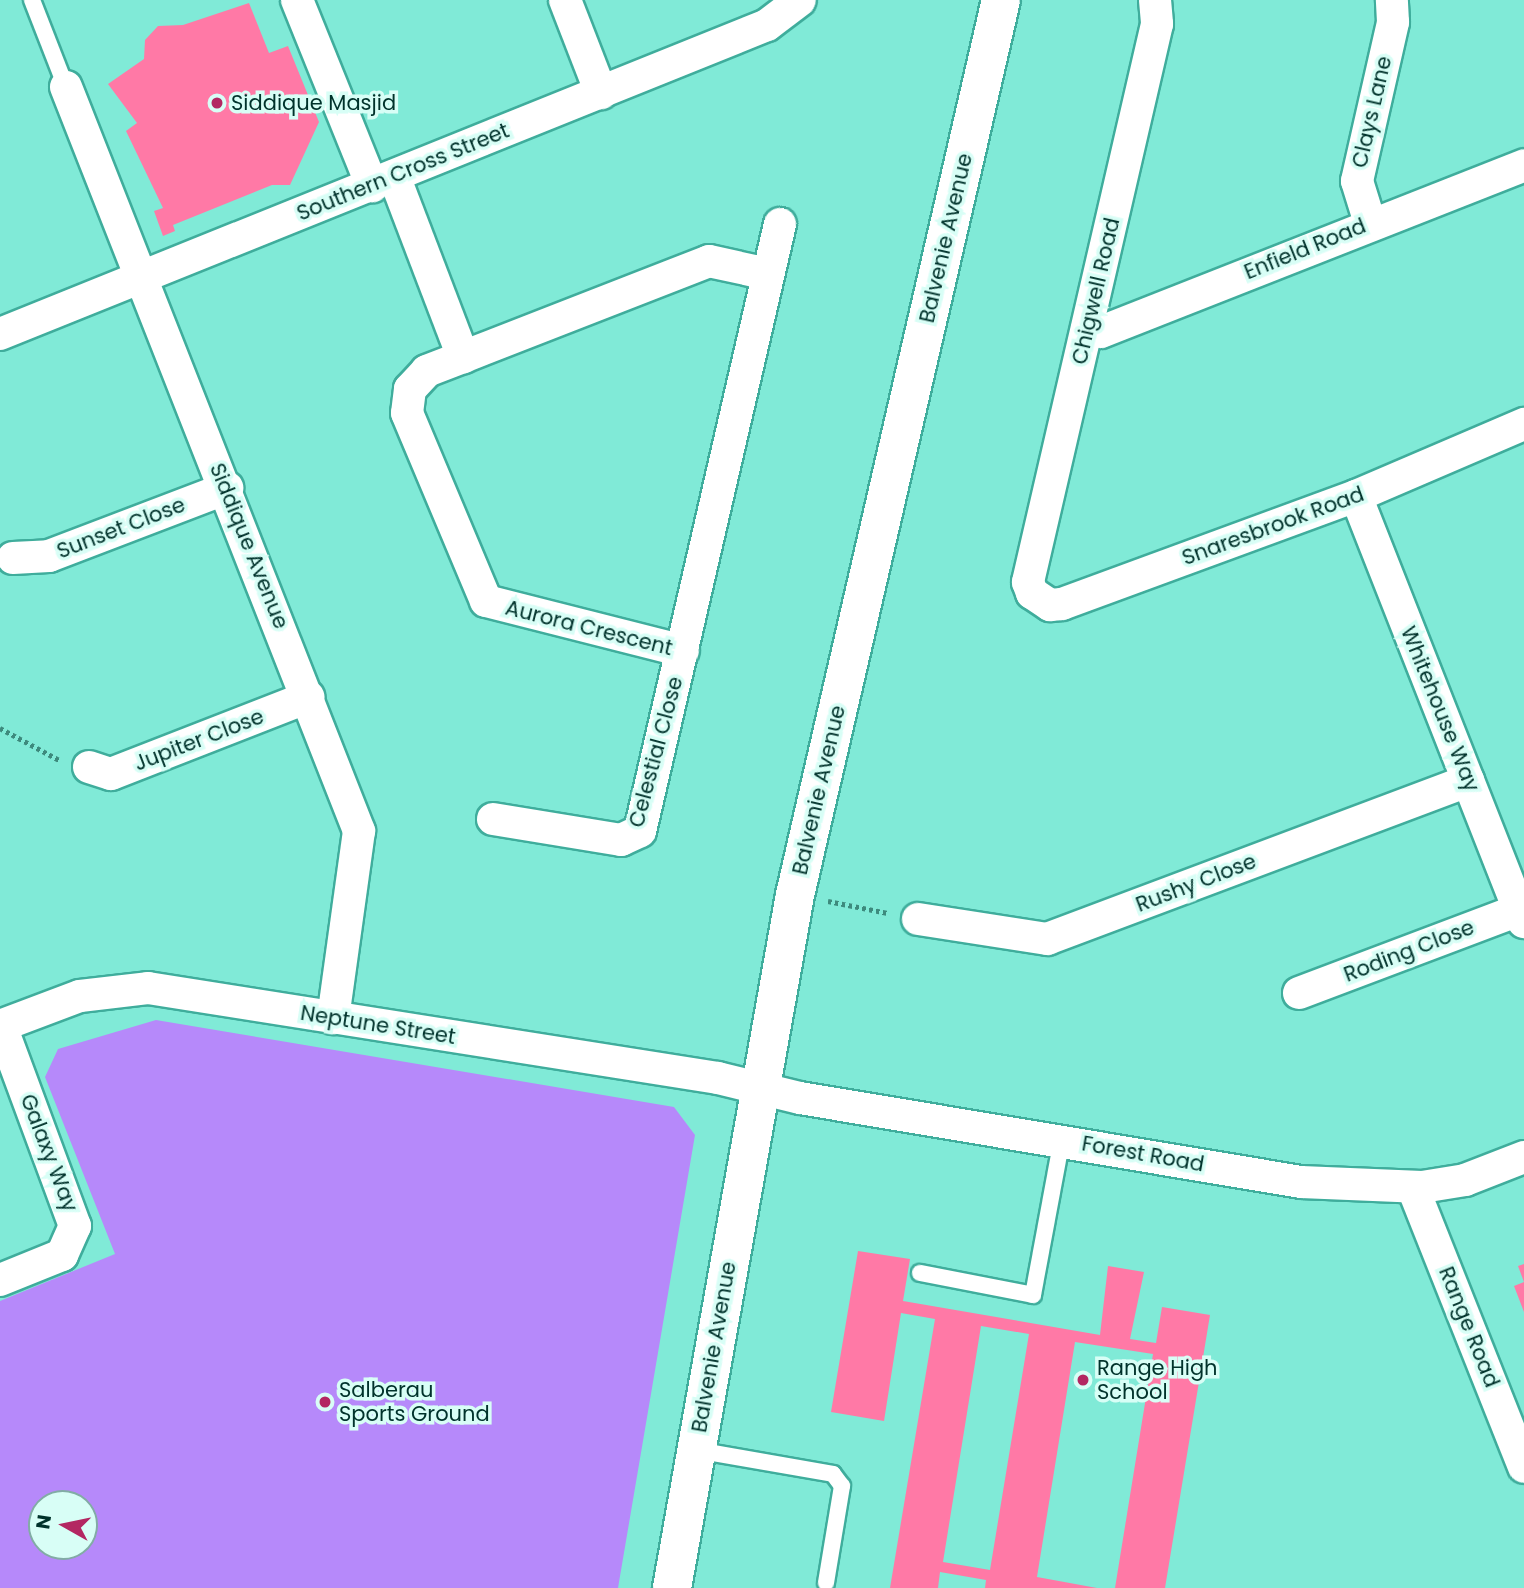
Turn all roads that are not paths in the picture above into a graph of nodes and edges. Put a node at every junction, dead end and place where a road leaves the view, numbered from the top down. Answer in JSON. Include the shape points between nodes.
{"nodes":[{"id":1,"x":32,"y":0,"type":"edge"},
{"id":2,"x":297,"y":0,"type":"edge"},
{"id":3,"x":565,"y":0,"type":"edge"},
{"id":4,"x":800,"y":0,"type":"edge"},
{"id":5,"x":1001,"y":0,"type":"edge"},
{"id":6,"x":1155,"y":0,"type":"edge"},
{"id":7,"x":1392,"y":0,"type":"edge"},
{"id":8,"x":66,"y":86,"type":"joint"},
{"id":9,"x":601,"y":93,"type":"junction"},
{"id":10,"x":1524,"y":165,"type":"edge"},
{"id":11,"x":383,"y":181,"type":"junction"},
{"id":12,"x":1370,"y":223,"type":"junction"},
{"id":13,"x":780,"y":224,"type":"dead end"},
{"id":14,"x":768,"y":274,"type":"junction"},
{"id":15,"x":142,"y":278,"type":"junction"},
{"id":16,"x":1087,"y":328,"type":"junction"},
{"id":17,"x":0,"y":334,"type":"edge"},
{"id":18,"x":463,"y":357,"type":"junction"},
{"id":19,"x":1524,"y":424,"type":"edge"},
{"id":20,"x":227,"y":488,"type":"junction"},
{"id":21,"x":1356,"y":496,"type":"junction"},
{"id":22,"x":13,"y":558,"type":"dead end"},
{"id":23,"x":1028,"y":582,"type":"joint"},
{"id":24,"x":683,"y":651,"type":"junction"},
{"id":25,"x":309,"y":697,"type":"junction"},
{"id":26,"x":89,"y":767,"type":"dead end"},
{"id":27,"x":1468,"y":781,"type":"junction"},
{"id":28,"x":493,"y":818,"type":"dead end"},
{"id":29,"x":1522,"y":916,"type":"edge"},
{"id":30,"x":918,"y":919,"type":"road end"},
{"id":31,"x":1299,"y":993,"type":"dead end"},
{"id":32,"x":333,"y":1018,"type":"junction"},
{"id":33,"x":1,"y":1026,"type":"edge"},
{"id":34,"x":759,"y":1088,"type":"junction"},
{"id":35,"x":1062,"y":1139,"type":"junction"},
{"id":36,"x":1524,"y":1157,"type":"edge"},
{"id":37,"x":1413,"y":1188,"type":"junction"},
{"id":38,"x":920,"y":1273,"type":"dead end"},
{"id":39,"x":0,"y":1280,"type":"edge"},
{"id":40,"x":696,"y":1450,"type":"junction"},
{"id":41,"x":1524,"y":1466,"type":"edge"},
{"id":42,"x":826,"y":1583,"type":"dead end"},
{"id":43,"x":672,"y":1588,"type":"edge"}],
"edges":[{"from":1,"to":8,"type":"lane"},
{"from":2,"to":11,"type":"street"},
{"from":3,"to":9,"type":"street"},
{"from":4,"to":9,"type":"street","name":"Southern Cross Street","via":[[767,25]]},
{"from":5,"to":34,"type":"street","name":"Balvenie Avenue","via":[[795,895]]},
{"from":6,"to":16,"type":"street","name":"Chigwell Road","via":[[1157,24]]},
{"from":7,"to":12,"type":"street","name":"Clays Lane","via":[[1393,22],[1357,181]]},
{"from":8,"to":15,"type":"street","name":"Siddique Avenue"},
{"from":9,"to":11,"type":"street","name":"Southern Cross Street"},
{"from":10,"to":12,"type":"street","name":"Enfield Road"},
{"from":11,"to":15,"type":"street","name":"Southern Cross Street"},
{"from":11,"to":18,"type":"street"},
{"from":12,"to":16,"type":"street","name":"Enfield Road","via":[[1101,331]]},
{"from":13,"to":14,"type":"street","name":"Aurora Crescent"},
{"from":14,"to":18,"type":"street","name":"Aurora Crescent","via":[[709,261]]},
{"from":14,"to":24,"type":"street","name":"Aurora Crescent"},
{"from":15,"to":17,"type":"street","name":"Southern Cross Street"},
{"from":15,"to":20,"type":"street","name":"Siddique Avenue"},
{"from":16,"to":23,"type":"street","name":"Chigwell Road"},
{"from":18,"to":24,"type":"street","name":"Aurora Crescent","via":[[426,371],[410,389],[407,414],[486,601]]},
{"from":19,"to":21,"type":"street","name":"Snaresbrook Road"},
{"from":20,"to":22,"type":"street","name":"Sunset Close","via":[[49,556]]},
{"from":20,"to":25,"type":"street","name":"Siddique Avenue"},
{"from":21,"to":23,"type":"street","name":"Snaresbrook Road","via":[[1062,604],[1038,599]]},
{"from":21,"to":27,"type":"street","name":"Whitehouse Way"},
{"from":24,"to":28,"type":"street","name":"Celestial Close","via":[[640,831],[621,840]]},
{"from":25,"to":26,"type":"street","name":"Jupiter Close","via":[[111,774]]},
{"from":25,"to":32,"type":"street","name":"Siddique Avenue","via":[[359,831]]},
{"from":27,"to":29,"type":"street","name":"Whitehouse Way"},
{"from":27,"to":30,"type":"street","name":"Rushy Close","via":[[1047,939],[1016,939]]},
{"from":29,"to":31,"type":"street","name":"Roding Close"},
{"from":32,"to":33,"type":"street","name":"Neptune Street","via":[[126,988],[80,996]]},
{"from":32,"to":34,"type":"street","name":"Neptune Street"},
{"from":33,"to":39,"type":"street","name":"Galaxy Way","via":[[75,1226],[62,1255]]},
{"from":34,"to":35,"type":"street","name":"Forest Road"},
{"from":34,"to":40,"type":"street","name":"Balvenie Avenue"},
{"from":35,"to":37,"type":"street","name":"Forest Road","via":[[1301,1182]]},
{"from":35,"to":38,"type":"lane","via":[[1033,1295]]},
{"from":36,"to":37,"type":"street","name":"Forest Road","via":[[1465,1180]]},
{"from":37,"to":41,"type":"street","name":"Range Road"},
{"from":40,"to":42,"type":"lane","via":[[833,1474],[842,1486]]},
{"from":40,"to":43,"type":"street","name":"Balvenie Avenue"}]}
